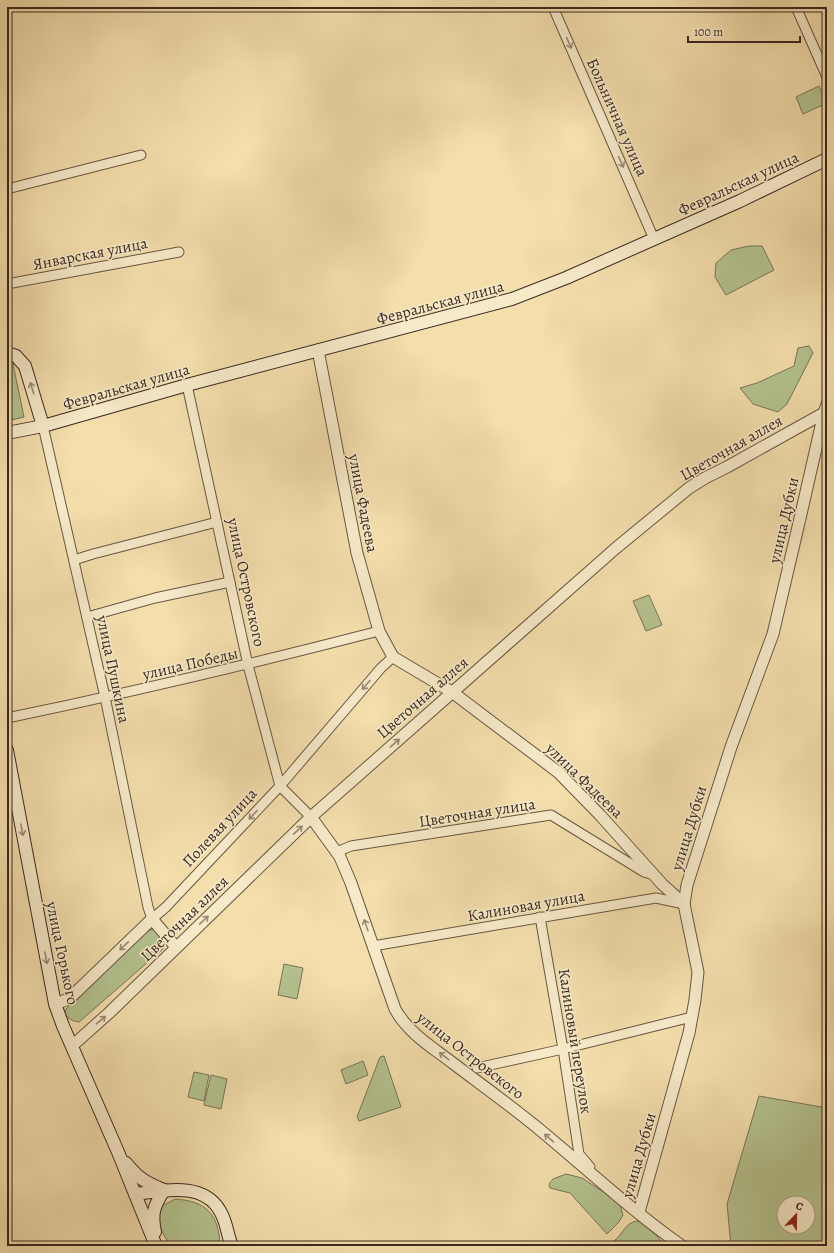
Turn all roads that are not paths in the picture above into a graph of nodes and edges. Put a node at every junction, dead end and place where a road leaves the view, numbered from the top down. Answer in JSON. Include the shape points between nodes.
{"nodes":[{"id":1,"x":553,"y":7,"type":"edge"},
{"id":2,"x":796,"y":7,"type":"edge"},
{"id":3,"x":827,"y":77,"type":"edge"},
{"id":4,"x":141,"y":155,"type":"dead end"},
{"id":5,"x":827,"y":159,"type":"edge"},
{"id":6,"x":7,"y":189,"type":"edge"},
{"id":7,"x":654,"y":239,"type":"junction"},
{"id":8,"x":179,"y":252,"type":"dead end"},
{"id":9,"x":7,"y":284,"type":"edge"},
{"id":10,"x":318,"y":350,"type":"junction"},
{"id":11,"x":7,"y":353,"type":"edge"},
{"id":12,"x":187,"y":385,"type":"junction"},
{"id":13,"x":825,"y":408,"type":"edge"},
{"id":14,"x":43,"y":426,"type":"junction"},
{"id":15,"x":7,"y":433,"type":"edge"},
{"id":16,"x":217,"y":522,"type":"junction"},
{"id":17,"x":74,"y":560,"type":"junction"},
{"id":18,"x":230,"y":582,"type":"junction"},
{"id":19,"x":87,"y":617,"type":"junction"},
{"id":20,"x":379,"y":631,"type":"junction"},
{"id":21,"x":393,"y":657,"type":"junction"},
{"id":22,"x":248,"y":665,"type":"junction"},
{"id":23,"x":452,"y":692,"type":"junction"},
{"id":24,"x":105,"y":697,"type":"junction"},
{"id":25,"x":7,"y":718,"type":"edge"},
{"id":26,"x":7,"y":750,"type":"edge"},
{"id":27,"x":280,"y":786,"type":"junction"},
{"id":28,"x":311,"y":816,"type":"junction"},
{"id":29,"x":337,"y":852,"type":"junction"},
{"id":30,"x":655,"y":876,"type":"junction"},
{"id":31,"x":684,"y":904,"type":"junction"},
{"id":32,"x":540,"y":917,"type":"junction"},
{"id":33,"x":152,"y":919,"type":"junction"},
{"id":34,"x":373,"y":946,"type":"junction"},
{"id":35,"x":176,"y":947,"type":"junction"},
{"id":36,"x":55,"y":1004,"type":"junction"},
{"id":37,"x":692,"y":1018,"type":"junction"},
{"id":38,"x":72,"y":1046,"type":"junction"},
{"id":39,"x":563,"y":1049,"type":"junction"},
{"id":40,"x":477,"y":1068,"type":"dead end"},
{"id":41,"x":118,"y":1152,"type":"junction"},
{"id":42,"x":590,"y":1167,"type":"dead end"},
{"id":43,"x":164,"y":1190,"type":"junction"},
{"id":44,"x":135,"y":1194,"type":"junction"},
{"id":45,"x":639,"y":1212,"type":"junction"},
{"id":46,"x":667,"y":1235,"type":"junction"},
{"id":47,"x":230,"y":1244,"type":"edge"},
{"id":48,"x":157,"y":1246,"type":"edge"},
{"id":49,"x":671,"y":1246,"type":"edge"},
{"id":50,"x":682,"y":1246,"type":"edge"}],
"edges":[{"from":1,"to":7,"type":"street","name":"Больничная улица","one_way":true},
{"from":2,"to":3,"type":"street"},
{"from":4,"to":6,"type":"street"},
{"from":5,"to":7,"type":"main road","name":"Февральская улица"},
{"from":7,"to":10,"type":"main road","name":"Февральская улица","via":[[512,299]]},
{"from":8,"to":9,"type":"street","name":"Январская улица"},
{"from":10,"to":12,"type":"main road","name":"Февральская улица"},
{"from":10,"to":20,"type":"street","name":"улица Фадеева","via":[[357,553]]},
{"from":14,"to":11,"type":"main road","one_way":true,"via":[[25,366],[16,356]]},
{"from":12,"to":14,"type":"main road","name":"Февральская улица"},
{"from":12,"to":16,"type":"street","name":"улица Островского"},
{"from":13,"to":23,"type":"street","name":"Цветочная аллея","via":[[690,488],[580,579]]},
{"from":13,"to":31,"type":"street","name":"улица Дубки","via":[[773,634],[729,753]]},
{"from":14,"to":15,"type":"main road","name":"Февральская улица"},
{"from":14,"to":17,"type":"street","name":"улица Пушкина"},
{"from":16,"to":17,"type":"street"},
{"from":16,"to":18,"type":"street","name":"улица Островского"},
{"from":17,"to":19,"type":"street","name":"улица Пушкина"},
{"from":18,"to":19,"type":"street","via":[[155,598]]},
{"from":18,"to":22,"type":"street","name":"улица Островского"},
{"from":19,"to":24,"type":"street","name":"улица Пушкина"},
{"from":20,"to":21,"type":"street","name":"улица Фадеева"},
{"from":20,"to":22,"type":"street","name":"улица Победы"},
{"from":21,"to":23,"type":"street","name":"улица Фадеева"},
{"from":21,"to":27,"type":"street","name":"Полевая улица","one_way":true},
{"from":22,"to":24,"type":"street","name":"улица Победы"},
{"from":22,"to":27,"type":"street","name":"улица Островского"},
{"from":28,"to":23,"type":"street","name":"Цветочная аллея","one_way":true},
{"from":23,"to":30,"type":"street","name":"улица Фадеева","via":[[558,772]]},
{"from":24,"to":25,"type":"street","name":"улица Победы"},
{"from":24,"to":33,"type":"street","name":"улица Пушкина"},
{"from":26,"to":36,"type":"main road","name":"улица Горького","one_way":true},
{"from":27,"to":28,"type":"street"},
{"from":27,"to":33,"type":"street","name":"Полевая улица","one_way":true},
{"from":28,"to":29,"type":"street","name":"улица Островского"},
{"from":35,"to":28,"type":"street","name":"Цветочная аллея","one_way":true},
{"from":29,"to":30,"type":"street","name":"Цветочная улица","via":[[351,846],[551,815],[644,872]]},
{"from":34,"to":29,"type":"street","name":"улица Островского","one_way":true,"via":[[352,883]]},
{"from":30,"to":31,"type":"street","name":"улица Фадеева"},
{"from":31,"to":32,"type":"street","name":"Калиновая улица","via":[[656,898]]},
{"from":31,"to":37,"type":"street","name":"улица Дубки","via":[[698,972]]},
{"from":32,"to":34,"type":"street","name":"Калиновая улица"},
{"from":32,"to":39,"type":"street","name":"Калиновый переулок"},
{"from":33,"to":35,"type":"street"},
{"from":33,"to":36,"type":"street","name":"Полевая улица","one_way":true,"via":[[73,995]]},
{"from":45,"to":34,"type":"street","name":"улица Островского","one_way":true,"via":[[532,1124],[417,1036],[401,1020],[395,1009]]},
{"from":38,"to":35,"type":"street","name":"Цветочная аллея","one_way":true},
{"from":36,"to":38,"type":"main road","name":"улица Горького"},
{"from":37,"to":39,"type":"street"},
{"from":37,"to":45,"type":"street","name":"улица Дубки"},
{"from":38,"to":41,"type":"main road","name":"улица Горького"},
{"from":39,"to":40,"type":"street"},
{"from":39,"to":42,"type":"street","name":"Калиновый переулок","via":[[579,1154]]},
{"from":41,"to":43,"type":"main road","via":[[136,1175],[147,1184]]},
{"from":41,"to":44,"type":"main road"},
{"from":43,"to":44,"type":"main road"},
{"from":43,"to":47,"type":"main road","via":[[191,1191],[211,1200],[223,1216]]},
{"from":43,"to":48,"type":"main road","via":[[152,1214]]},
{"from":44,"to":48,"type":"main road"},
{"from":45,"to":46,"type":"street","name":"улица Дубки"},
{"from":46,"to":49,"type":"street"},
{"from":46,"to":50,"type":"street","name":"улица Дубки"}]}
